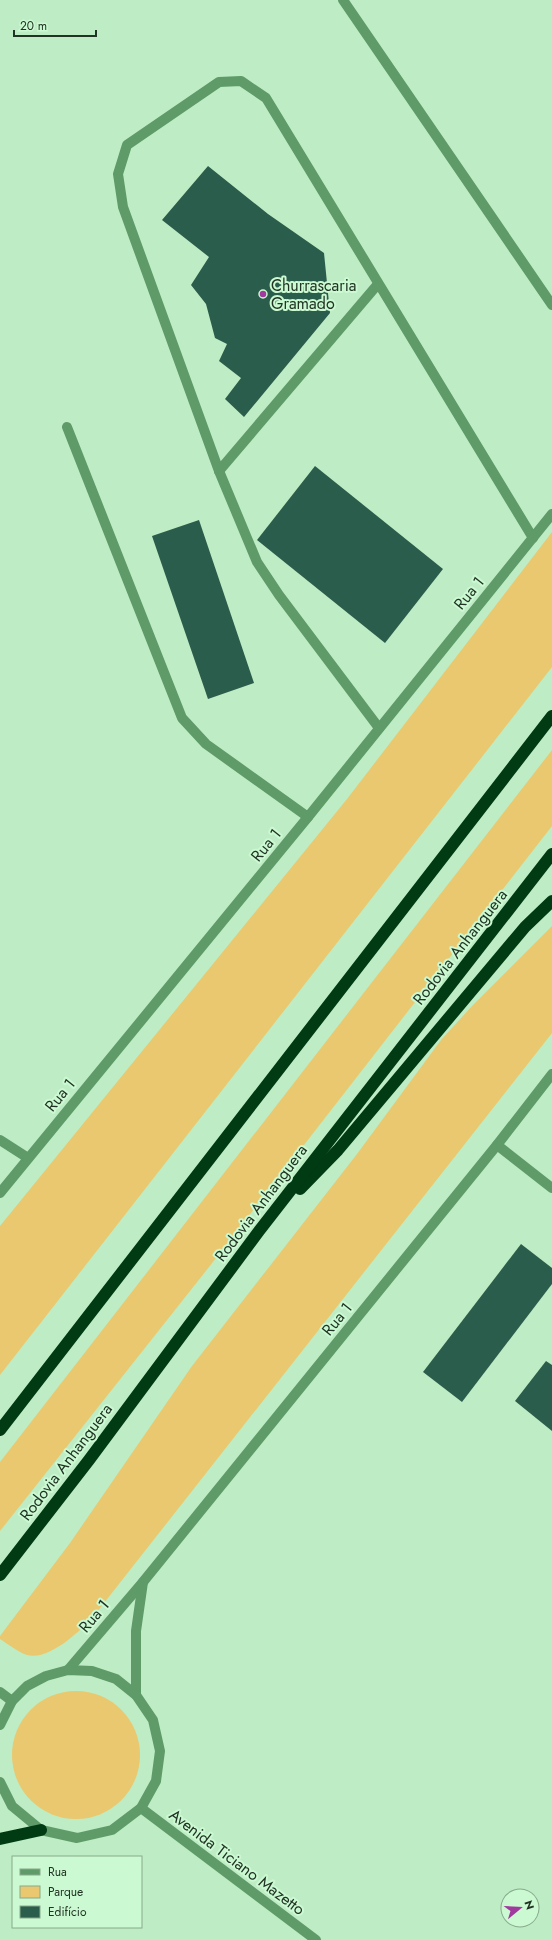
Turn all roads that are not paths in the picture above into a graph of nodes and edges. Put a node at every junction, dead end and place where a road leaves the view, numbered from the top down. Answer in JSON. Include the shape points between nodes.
{"nodes":[{"id":1,"x":343,"y":0,"type":"edge"},
{"id":2,"x":378,"y":284,"type":"junction"},
{"id":3,"x":552,"y":305,"type":"edge"},
{"id":4,"x":68,"y":427,"type":"dead end"},
{"id":5,"x":219,"y":471,"type":"junction"},
{"id":6,"x":552,"y":514,"type":"edge"},
{"id":7,"x":534,"y":538,"type":"junction"},
{"id":8,"x":552,"y":716,"type":"edge"},
{"id":9,"x":379,"y":728,"type":"junction"},
{"id":10,"x":308,"y":817,"type":"junction"},
{"id":11,"x":552,"y":854,"type":"edge"},
{"id":12,"x":552,"y":901,"type":"edge"},
{"id":13,"x":552,"y":1074,"type":"edge"},
{"id":14,"x":0,"y":1140,"type":"edge"},
{"id":15,"x":497,"y":1145,"type":"junction"},
{"id":16,"x":28,"y":1158,"type":"junction"},
{"id":17,"x":552,"y":1188,"type":"edge"},
{"id":18,"x":0,"y":1193,"type":"edge"},
{"id":19,"x":259,"y":1231,"type":"junction"},
{"id":20,"x":0,"y":1430,"type":"edge"},
{"id":21,"x":0,"y":1575,"type":"edge"},
{"id":22,"x":143,"y":1582,"type":"junction"},
{"id":23,"x":68,"y":1670,"type":"junction"},
{"id":24,"x":0,"y":1692,"type":"edge"},
{"id":25,"x":136,"y":1695,"type":"junction"},
{"id":26,"x":12,"y":1701,"type":"junction"},
{"id":27,"x":0,"y":1725,"type":"edge"},
{"id":28,"x":0,"y":1782,"type":"edge"},
{"id":29,"x":141,"y":1808,"type":"junction"},
{"id":30,"x":41,"y":1830,"type":"junction"},
{"id":31,"x":0,"y":1839,"type":"edge"},
{"id":32,"x":316,"y":1940,"type":"edge"}],
"edges":[{"from":1,"to":3,"type":"street"},
{"from":2,"to":5,"type":"street"},
{"from":2,"to":5,"type":"street","via":[[266,98],[241,81],[219,82],[126,145],[118,174],[123,207]]},
{"from":2,"to":7,"type":"street"},
{"from":4,"to":10,"type":"street","via":[[182,718],[206,744]]},
{"from":5,"to":9,"type":"street","via":[[257,562]]},
{"from":6,"to":7,"type":"street","name":"Rua 1"},
{"from":7,"to":9,"type":"street","name":"Rua 1"},
{"from":8,"to":20,"type":"highway"},
{"from":9,"to":10,"type":"street","name":"Rua 1"},
{"from":10,"to":16,"type":"street","name":"Rua 1"},
{"from":11,"to":19,"type":"highway","name":"Rodovia Anhanguera"},
{"from":12,"to":19,"type":"highway","via":[[525,927],[338,1150]]},
{"from":13,"to":15,"type":"street","name":"Rua 1"},
{"from":14,"to":16,"type":"street"},
{"from":15,"to":17,"type":"street"},
{"from":15,"to":22,"type":"street","name":"Rua 1"},
{"from":16,"to":18,"type":"street","name":"Rua 1"},
{"from":19,"to":21,"type":"highway","name":"Rodovia Anhanguera"},
{"from":22,"to":23,"type":"street","name":"Rua 1"},
{"from":22,"to":25,"type":"street","via":[[136,1631]]},
{"from":23,"to":25,"type":"street","via":[[92,1671],[116,1679]]},
{"from":23,"to":26,"type":"street","via":[[46,1676],[27,1686]]},
{"from":24,"to":26,"type":"street"},
{"from":25,"to":29,"type":"street","via":[[153,1720],[160,1750],[156,1781]]},
{"from":26,"to":27,"type":"street"},
{"from":28,"to":30,"type":"street","via":[[12,1806]]},
{"from":29,"to":30,"type":"street","via":[[112,1830],[77,1838]]},
{"from":29,"to":32,"type":"street","name":"Avenida Ticiano Mazetto"},
{"from":30,"to":31,"type":"highway"}]}
